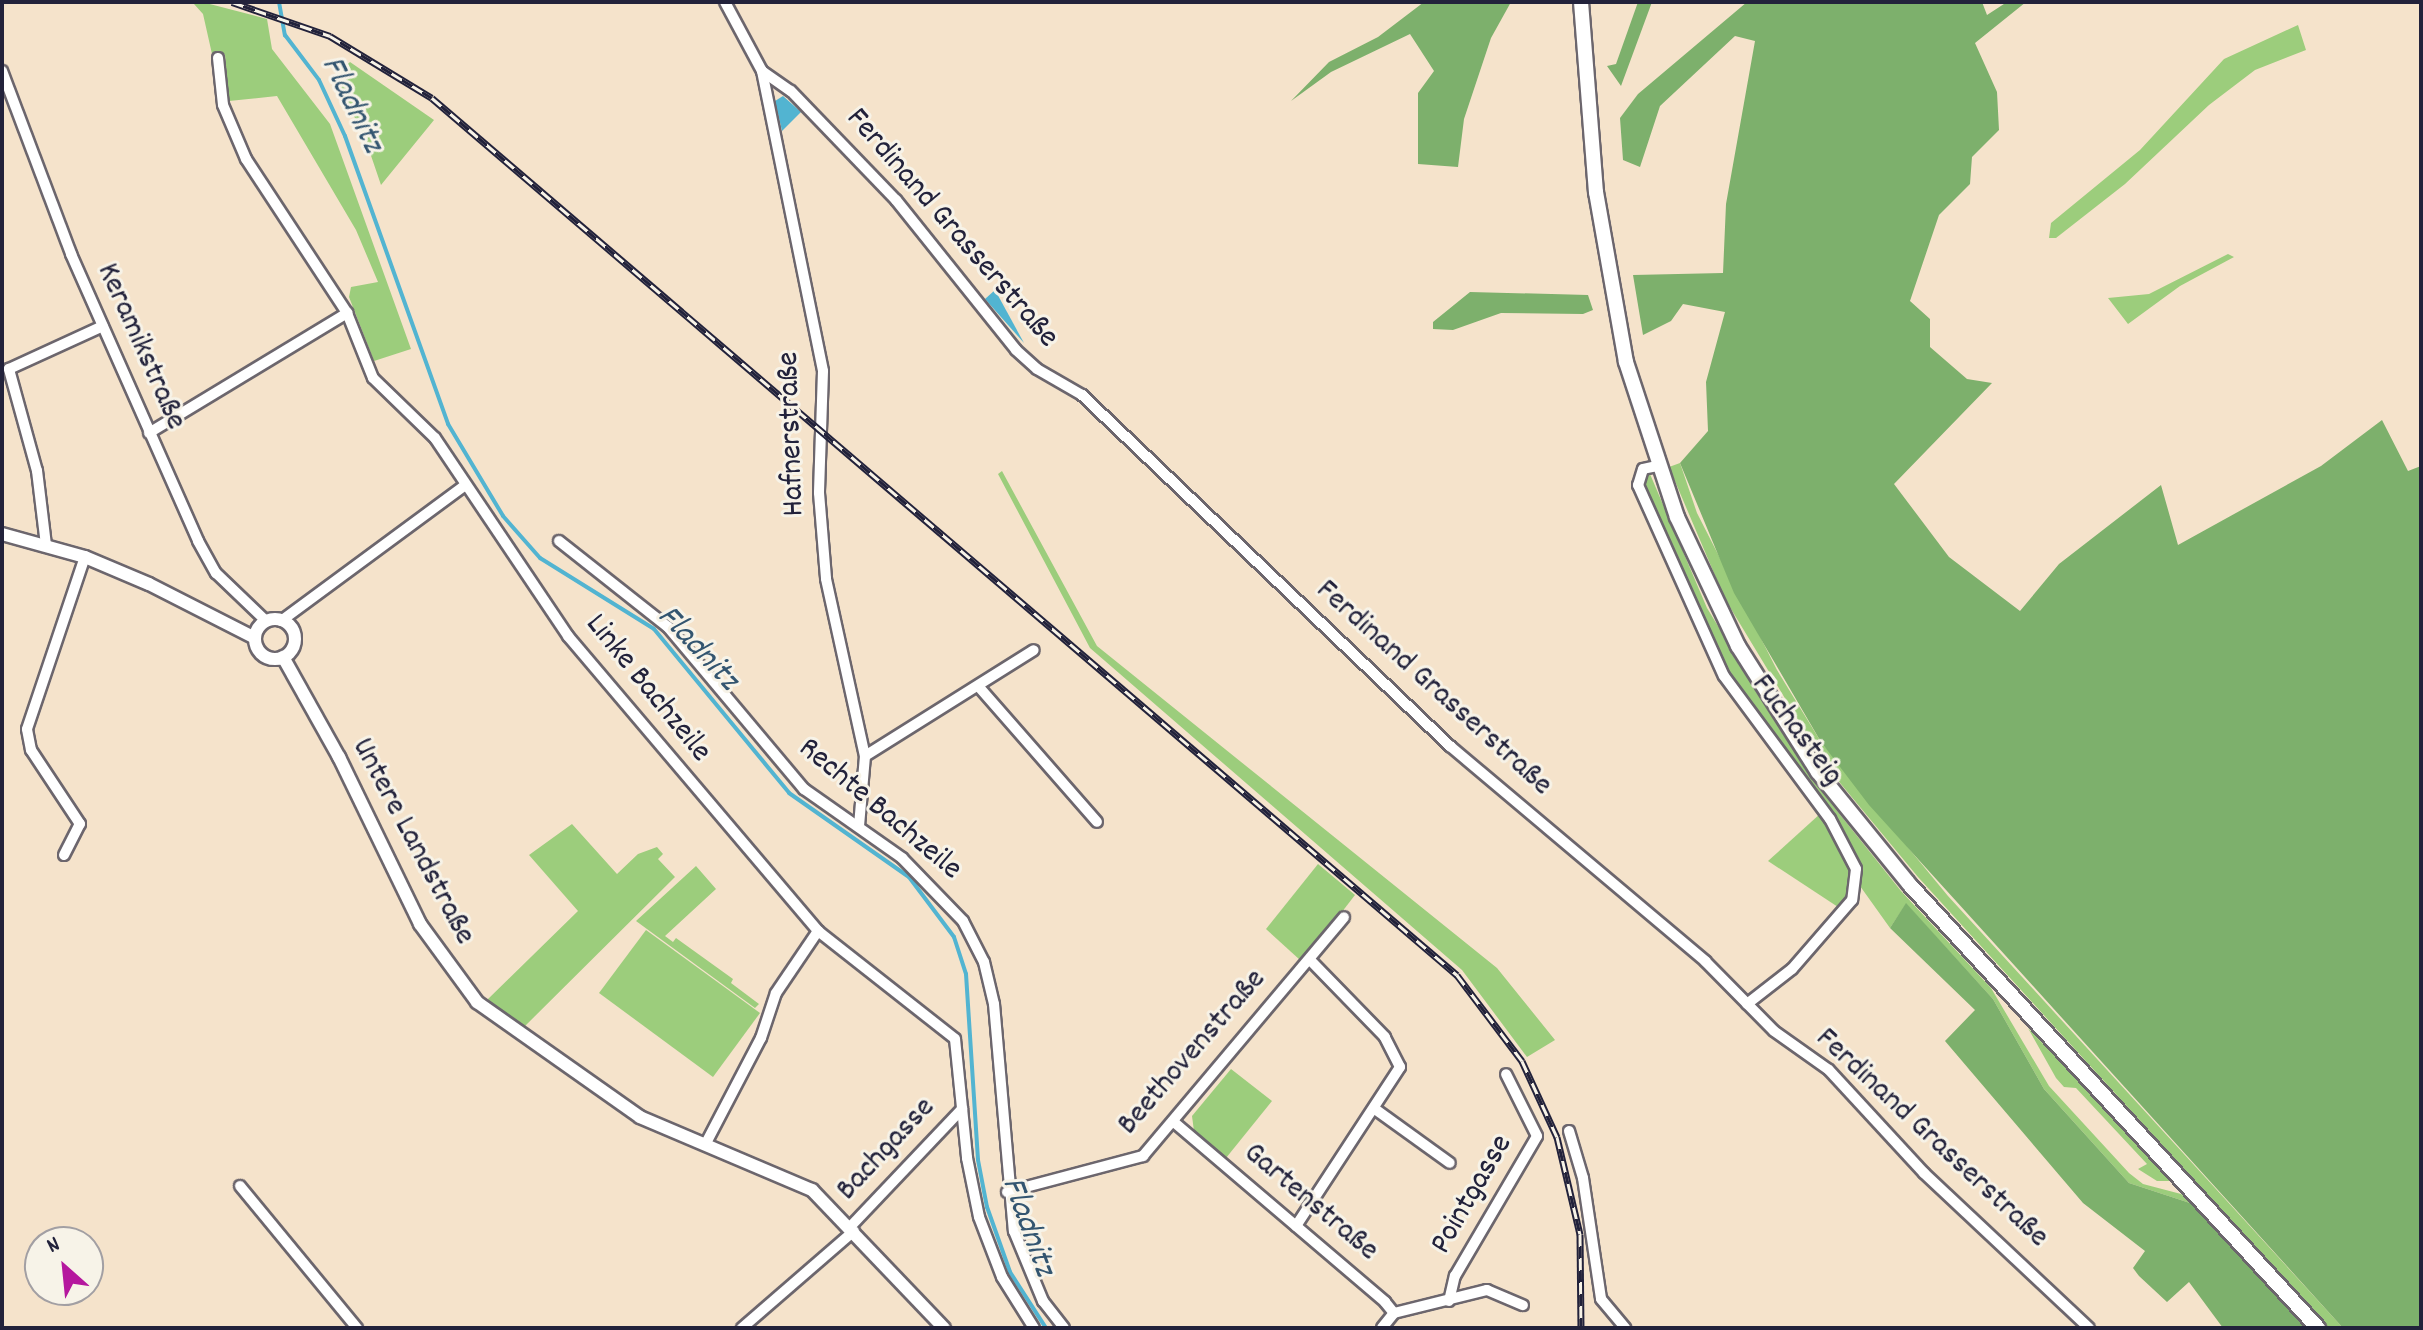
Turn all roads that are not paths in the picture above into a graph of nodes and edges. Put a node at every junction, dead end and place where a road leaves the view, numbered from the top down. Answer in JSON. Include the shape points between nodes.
{"nodes":[{"id":1,"x":725,"y":2,"type":"edge"},
{"id":2,"x":1581,"y":2,"type":"edge"},
{"id":3,"x":218,"y":58,"type":"dead end"},
{"id":4,"x":2,"y":71,"type":"edge"},
{"id":5,"x":762,"y":71,"type":"junction"},
{"id":6,"x":347,"y":313,"type":"junction"},
{"id":7,"x":103,"y":326,"type":"junction"},
{"id":8,"x":6,"y":370,"type":"edge"},
{"id":9,"x":149,"y":433,"type":"junction"},
{"id":10,"x":1657,"y":466,"type":"junction"},
{"id":11,"x":464,"y":486,"type":"junction"},
{"id":12,"x":2,"y":534,"type":"edge"},
{"id":13,"x":559,"y":541,"type":"dead end"},
{"id":14,"x":46,"y":545,"type":"junction"},
{"id":15,"x":85,"y":557,"type":"junction"},
{"id":16,"x":266,"y":621,"type":"junction"},
{"id":17,"x":281,"y":621,"type":"junction"},
{"id":18,"x":255,"y":638,"type":"junction"},
{"id":19,"x":1034,"y":650,"type":"dead end"},
{"id":20,"x":283,"y":657,"type":"junction"},
{"id":21,"x":979,"y":687,"type":"junction"},
{"id":22,"x":865,"y":756,"type":"junction"},
{"id":23,"x":1097,"y":822,"type":"dead end"},
{"id":24,"x":859,"y":826,"type":"junction"},
{"id":25,"x":64,"y":855,"type":"dead end"},
{"id":26,"x":1344,"y":917,"type":"dead end"},
{"id":27,"x":818,"y":931,"type":"junction"},
{"id":28,"x":1312,"y":962,"type":"junction"},
{"id":29,"x":1747,"y":1004,"type":"junction"},
{"id":30,"x":1506,"y":1074,"type":"dead end"},
{"id":31,"x":962,"y":1109,"type":"junction"},
{"id":32,"x":1375,"y":1109,"type":"junction"},
{"id":33,"x":1175,"y":1123,"type":"junction"},
{"id":34,"x":1569,"y":1131,"type":"dead end"},
{"id":35,"x":705,"y":1145,"type":"junction"},
{"id":36,"x":1450,"y":1163,"type":"dead end"},
{"id":37,"x":240,"y":1186,"type":"dead end"},
{"id":38,"x":1007,"y":1192,"type":"junction"},
{"id":39,"x":1296,"y":1226,"type":"junction"},
{"id":40,"x":852,"y":1229,"type":"junction"},
{"id":41,"x":1449,"y":1301,"type":"junction"},
{"id":42,"x":1523,"y":1305,"type":"dead end"},
{"id":43,"x":1394,"y":1313,"type":"junction"},
{"id":44,"x":357,"y":1328,"type":"edge"},
{"id":45,"x":742,"y":1328,"type":"edge"},
{"id":46,"x":944,"y":1328,"type":"edge"},
{"id":47,"x":1034,"y":1328,"type":"edge"},
{"id":48,"x":1064,"y":1328,"type":"edge"},
{"id":49,"x":1382,"y":1328,"type":"edge"},
{"id":50,"x":1625,"y":1328,"type":"edge"},
{"id":51,"x":2089,"y":1328,"type":"edge"},
{"id":52,"x":2318,"y":1328,"type":"edge"}],
"edges":[{"from":1,"to":5,"type":"street","name":"Hafnerstraße"},
{"from":2,"to":10,"type":"main road","via":[[1604,247],[1626,362]]},
{"from":3,"to":6,"type":"street","name":"Linke Bachzeile","via":[[223,105],[246,159]]},
{"from":4,"to":7,"type":"street","name":"Keramikstraße"},
{"from":5,"to":22,"type":"street","name":"Hafnerstraße","via":[[823,371],[819,493],[826,579]]},
{"from":5,"to":29,"type":"street","name":"Ferdinand Grasserstraße","via":[[791,91],[886,189],[1016,350],[1082,395],[1450,746],[1705,961]]},
{"from":6,"to":9,"type":"street"},
{"from":6,"to":11,"type":"street","name":"Linke Bachzeile","via":[[373,378],[423,423]]},
{"from":7,"to":8,"type":"street"},
{"from":7,"to":9,"type":"street","name":"Keramikstraße"},
{"from":8,"to":14,"type":"street","via":[[40,483]]},
{"from":9,"to":16,"type":"street","name":"Keramikstraße","via":[[216,573]]},
{"from":10,"to":29,"type":"street","name":"Fuchasteig","via":[[1643,469],[1638,485],[1724,676],[1830,819],[1856,869],[1852,900],[1792,969]]},
{"from":10,"to":52,"type":"main road","via":[[1716,604],[1818,772],[1909,884]]},
{"from":11,"to":17,"type":"street"},
{"from":11,"to":27,"type":"street","name":"Linke Bachzeile","via":[[568,636]]},
{"from":12,"to":14,"type":"street"},
{"from":13,"to":24,"type":"street","name":"Rechte Bachzeile","via":[[662,621],[804,789]]},
{"from":14,"to":15,"type":"street"},
{"from":15,"to":18,"type":"street"},
{"from":15,"to":25,"type":"street","via":[[27,729],[31,750],[80,824]]},
{"from":16,"to":17,"type":"street"},
{"from":16,"to":18,"type":"street"},
{"from":17,"to":20,"type":"street","via":[[294,638]]},
{"from":18,"to":20,"type":"street","via":[[263,656]]},
{"from":19,"to":21,"type":"street"},
{"from":20,"to":35,"type":"street","name":"Untere Landstraße","via":[[339,757],[420,924],[457,980],[498,1021],[586,1083],[652,1124]]},
{"from":21,"to":22,"type":"street"},
{"from":21,"to":23,"type":"street"},
{"from":22,"to":24,"type":"street","name":"Hafnerstraße"},
{"from":24,"to":38,"type":"street","name":"Rechte Bachzeile","via":[[928,881],[979,949],[997,1025]]},
{"from":26,"to":28,"type":"street","name":"Beethovenstraße"},
{"from":27,"to":31,"type":"street","name":"Linke Bachzeile","via":[[955,1039]]},
{"from":27,"to":35,"type":"street","via":[[776,993],[761,1038]]},
{"from":28,"to":32,"type":"street","via":[[1397,1053],[1397,1078]]},
{"from":28,"to":33,"type":"street","name":"Beethovenstraße"},
{"from":29,"to":51,"type":"street","name":"Ferdinand Grasserstraße","via":[[1774,1031],[1829,1070],[1924,1173]]},
{"from":30,"to":41,"type":"street","name":"Pointgasse","via":[[1537,1136],[1455,1276]]},
{"from":31,"to":40,"type":"street","name":"Bachgasse"},
{"from":31,"to":47,"type":"street","name":"Linke Bachzeile","via":[[972,1189],[987,1244]]},
{"from":32,"to":36,"type":"street"},
{"from":32,"to":39,"type":"street"},
{"from":33,"to":38,"type":"street","name":"Beethovenstraße","via":[[1143,1156]]},
{"from":33,"to":39,"type":"street","name":"Gartenstraße"},
{"from":34,"to":50,"type":"street","via":[[1583,1178],[1601,1299]]},
{"from":35,"to":40,"type":"street","name":"Untere Landstraße","via":[[798,1182]]},
{"from":37,"to":44,"type":"street"},
{"from":38,"to":48,"type":"street","name":"Rechte Bachzeile","via":[[1014,1231],[1033,1280]]},
{"from":39,"to":43,"type":"street","name":"Gartenstraße"},
{"from":40,"to":45,"type":"street","name":"Bachgasse"},
{"from":40,"to":46,"type":"street","name":"Untere Landstraße"},
{"from":41,"to":42,"type":"street","name":"Pointgasse","via":[[1487,1290]]},
{"from":41,"to":43,"type":"street","name":"Pointgasse"},
{"from":43,"to":49,"type":"street"}]}
